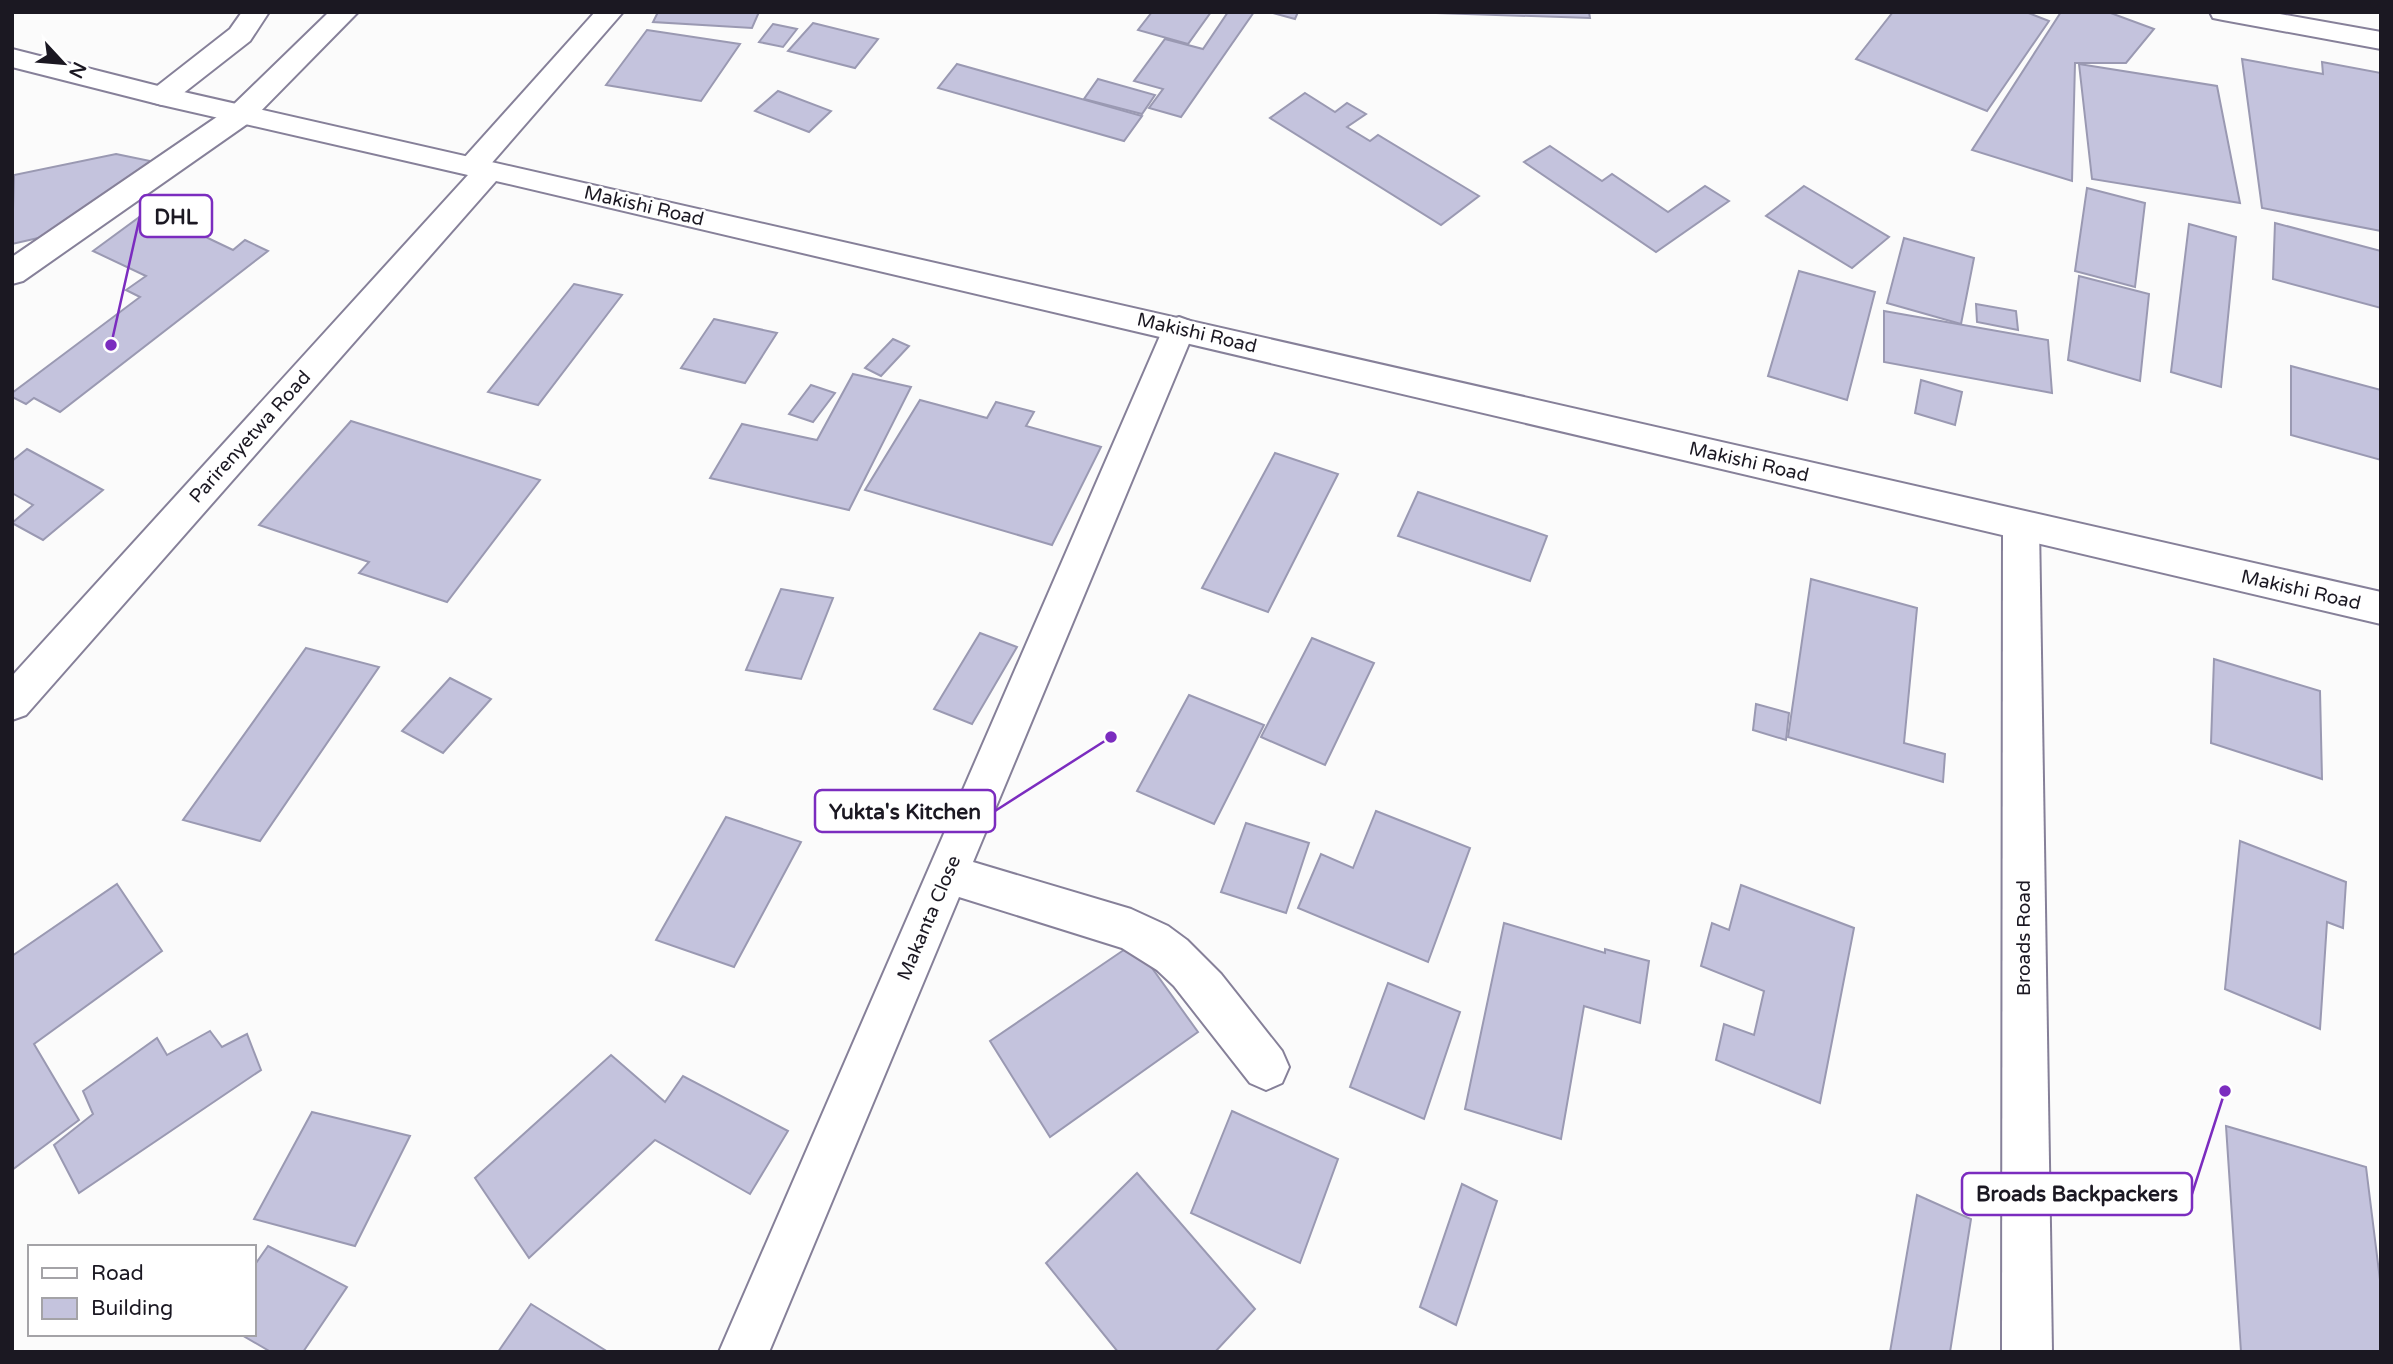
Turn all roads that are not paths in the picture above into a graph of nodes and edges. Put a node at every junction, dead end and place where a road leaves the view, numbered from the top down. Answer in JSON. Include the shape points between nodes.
{"nodes":[{"id":1,"x":256,"y":12,"type":"edge"},
{"id":2,"x":345,"y":12,"type":"edge"},
{"id":3,"x":610,"y":12,"type":"edge"},
{"id":4,"x":2223,"y":12,"type":"edge"},
{"id":5,"x":2381,"y":41,"type":"edge"},
{"id":6,"x":12,"y":58,"type":"edge"},
{"id":7,"x":162,"y":96,"type":"junction"},
{"id":8,"x":240,"y":115,"type":"junction"},
{"id":9,"x":481,"y":168,"type":"junction"},
{"id":10,"x":12,"y":274,"type":"edge"},
{"id":11,"x":1179,"y":329,"type":"junction"},
{"id":12,"x":2021,"y":525,"type":"junction"},
{"id":13,"x":2381,"y":608,"type":"edge"},
{"id":14,"x":12,"y":703,"type":"edge"},
{"id":15,"x":947,"y":874,"type":"junction"},
{"id":16,"x":1266,"y":1067,"type":"dead end"},
{"id":17,"x":744,"y":1352,"type":"edge"},
{"id":18,"x":2027,"y":1352,"type":"edge"}],
"edges":[{"from":1,"to":7,"type":"main road","via":[[240,35]]},
{"from":2,"to":8,"type":"main road"},
{"from":3,"to":9,"type":"main road","name":"Parirenyetwa Road"},
{"from":4,"to":5,"type":"main road"},
{"from":6,"to":7,"type":"main road","name":"Makishi Road"},
{"from":7,"to":8,"type":"main road","name":"Makishi Road"},
{"from":8,"to":9,"type":"main road","name":"Makishi Road"},
{"from":8,"to":10,"type":"main road"},
{"from":9,"to":11,"type":"main road","name":"Makishi Road"},
{"from":9,"to":14,"type":"main road","name":"Parirenyetwa Road"},
{"from":11,"to":12,"type":"main road","name":"Makishi Road"},
{"from":11,"to":15,"type":"main road","name":"Makanta Close"},
{"from":12,"to":13,"type":"main road","name":"Makishi Road"},
{"from":12,"to":18,"type":"main road","name":"Broads Road"},
{"from":15,"to":16,"type":"main road","via":[[1151,938],[1183,962]]},
{"from":15,"to":17,"type":"main road","name":"Makanta Close"}]}
